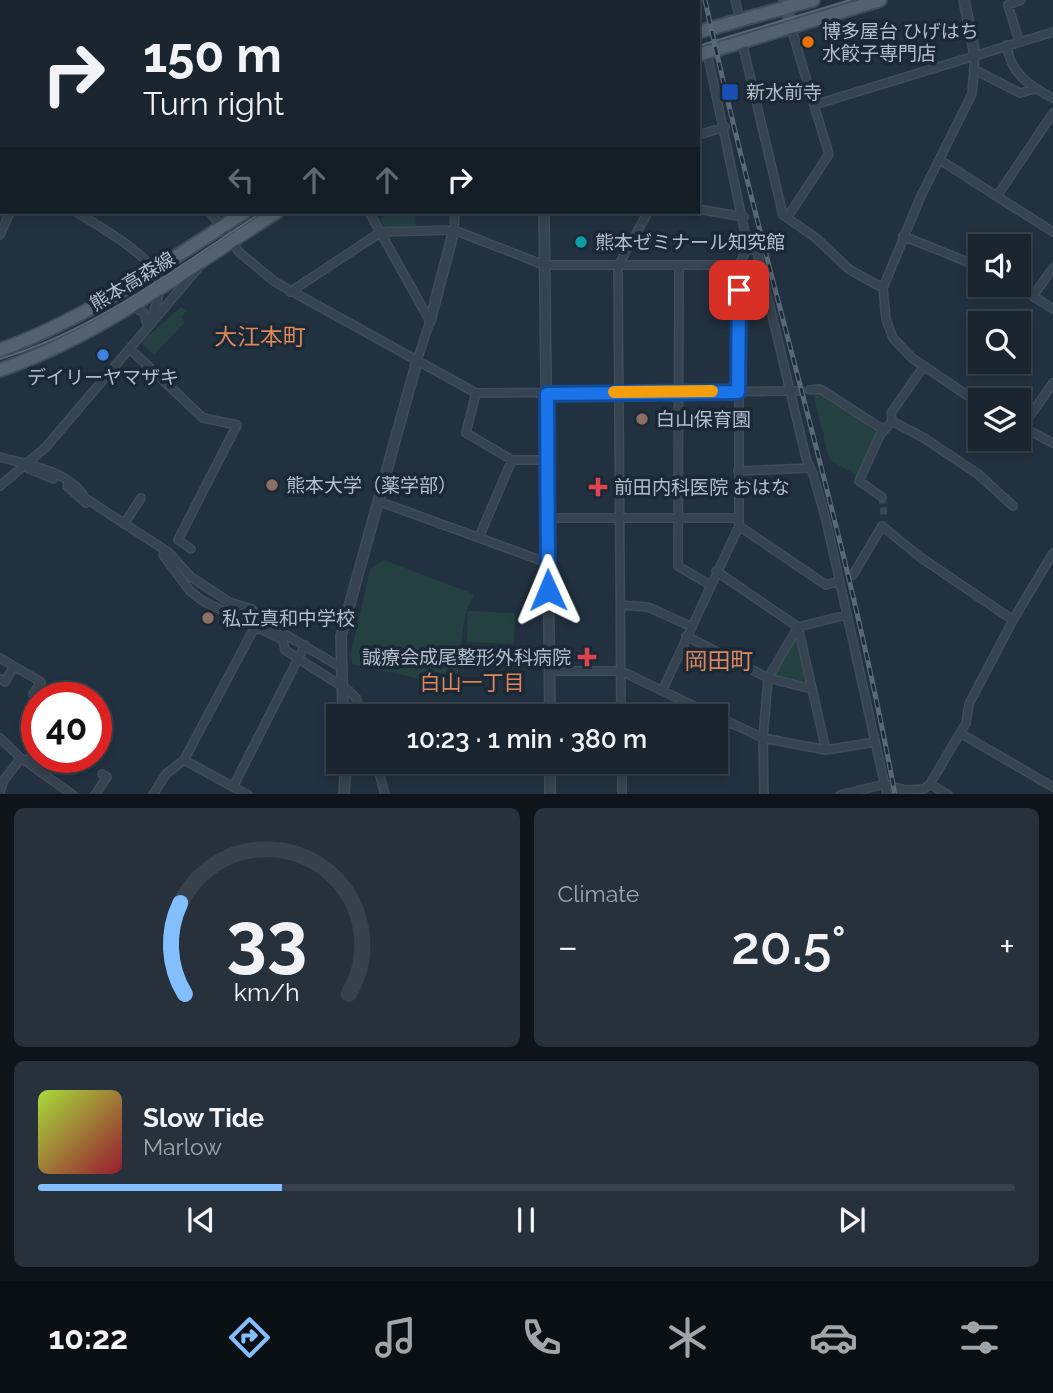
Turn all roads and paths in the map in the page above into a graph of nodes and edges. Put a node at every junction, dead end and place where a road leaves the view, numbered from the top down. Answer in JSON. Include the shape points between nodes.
{"nodes":[{"id":1,"x":735,"y":0,"type":"edge"},
{"id":2,"x":813,"y":0,"type":"edge"},
{"id":3,"x":880,"y":0,"type":"edge"},
{"id":4,"x":964,"y":0,"type":"edge"},
{"id":5,"x":1020,"y":0,"type":"edge"},
{"id":6,"x":786,"y":4,"type":"edge"},
{"id":7,"x":740,"y":19,"type":"junction"},
{"id":8,"x":791,"y":27,"type":"junction"},
{"id":9,"x":700,"y":29,"type":"edge"},
{"id":10,"x":1053,"y":32,"type":"edge"},
{"id":11,"x":1020,"y":41,"type":"junction"},
{"id":12,"x":742,"y":42,"type":"junction"},
{"id":13,"x":1007,"y":45,"type":"junction"},
{"id":14,"x":703,"y":53,"type":"edge"},
{"id":15,"x":975,"y":55,"type":"junction"},
{"id":16,"x":975,"y":70,"type":"junction"},
{"id":17,"x":1034,"y":89,"type":"junction"},
{"id":18,"x":1053,"y":98,"type":"edge"},
{"id":19,"x":814,"y":105,"type":"junction"},
{"id":20,"x":1053,"y":113,"type":"edge"},
{"id":21,"x":724,"y":127,"type":"junction"},
{"id":22,"x":700,"y":134,"type":"edge"},
{"id":23,"x":940,"y":160,"type":"junction"},
{"id":24,"x":997,"y":196,"type":"junction"},
{"id":25,"x":700,"y":209,"type":"edge"},
{"id":26,"x":9,"y":214,"type":"edge"},
{"id":27,"x":80,"y":214,"type":"edge"},
{"id":28,"x":211,"y":214,"type":"edge"},
{"id":29,"x":242,"y":214,"type":"edge"},
{"id":30,"x":274,"y":214,"type":"edge"},
{"id":31,"x":370,"y":214,"type":"edge"},
{"id":32,"x":455,"y":214,"type":"edge"},
{"id":33,"x":544,"y":214,"type":"edge"},
{"id":34,"x":647,"y":214,"type":"edge"},
{"id":35,"x":744,"y":217,"type":"junction"},
{"id":36,"x":787,"y":218,"type":"junction"},
{"id":37,"x":221,"y":227,"type":"junction"},
{"id":38,"x":454,"y":230,"type":"junction"},
{"id":39,"x":381,"y":232,"type":"junction"},
{"id":40,"x":1053,"y":232,"type":"edge"},
{"id":41,"x":0,"y":235,"type":"edge"},
{"id":42,"x":903,"y":236,"type":"junction"},
{"id":43,"x":231,"y":241,"type":"junction"},
{"id":44,"x":748,"y":247,"type":"junction"},
{"id":45,"x":208,"y":256,"type":"junction"},
{"id":46,"x":968,"y":262,"type":"edge"},
{"id":47,"x":544,"y":265,"type":"junction"},
{"id":48,"x":739,"y":265,"type":"junction"},
{"id":49,"x":679,"y":266,"type":"junction"},
{"id":50,"x":618,"y":267,"type":"junction"},
{"id":51,"x":1053,"y":268,"type":"edge"},
{"id":52,"x":155,"y":270,"type":"junction"},
{"id":53,"x":883,"y":288,"type":"junction"},
{"id":54,"x":160,"y":289,"type":"junction"},
{"id":55,"x":290,"y":292,"type":"junction"},
{"id":56,"x":1033,"y":296,"type":"joint"},
{"id":57,"x":133,"y":306,"type":"junction"},
{"id":58,"x":1053,"y":309,"type":"edge"},
{"id":59,"x":430,"y":321,"type":"junction"},
{"id":60,"x":146,"y":328,"type":"junction"},
{"id":61,"x":131,"y":349,"type":"junction"},
{"id":62,"x":0,"y":350,"type":"edge"},
{"id":63,"x":417,"y":361,"type":"junction"},
{"id":64,"x":924,"y":366,"type":"junction"},
{"id":65,"x":0,"y":370,"type":"edge"},
{"id":66,"x":1053,"y":383,"type":"edge"},
{"id":67,"x":810,"y":390,"type":"dead end"},
{"id":68,"x":801,"y":391,"type":"dead end"},
{"id":69,"x":620,"y":392,"type":"junction"},
{"id":70,"x":679,"y":392,"type":"junction"},
{"id":71,"x":738,"y":392,"type":"junction"},
{"id":72,"x":791,"y":392,"type":"junction"},
{"id":73,"x":476,"y":393,"type":"junction"},
{"id":74,"x":547,"y":394,"type":"junction"},
{"id":75,"x":968,"y":396,"type":"edge"},
{"id":76,"x":1031,"y":412,"type":"edge"},
{"id":77,"x":892,"y":421,"type":"junction"},
{"id":78,"x":884,"y":430,"type":"junction"},
{"id":79,"x":1031,"y":432,"type":"edge"},
{"id":80,"x":1053,"y":443,"type":"edge"},
{"id":81,"x":0,"y":457,"type":"edge"},
{"id":82,"x":512,"y":460,"type":"junction"},
{"id":83,"x":547,"y":460,"type":"junction"},
{"id":84,"x":28,"y":465,"type":"junction"},
{"id":85,"x":810,"y":468,"type":"junction"},
{"id":86,"x":738,"y":471,"type":"junction"},
{"id":87,"x":0,"y":485,"type":"edge"},
{"id":88,"x":882,"y":497,"type":"tunnel mouth"},
{"id":89,"x":141,"y":498,"type":"dead end"},
{"id":90,"x":378,"y":501,"type":"junction"},
{"id":91,"x":1013,"y":506,"type":"dead end"},
{"id":92,"x":884,"y":516,"type":"tunnel mouth"},
{"id":93,"x":547,"y":518,"type":"junction"},
{"id":94,"x":621,"y":519,"type":"junction"},
{"id":95,"x":680,"y":519,"type":"junction"},
{"id":96,"x":739,"y":522,"type":"junction"},
{"id":97,"x":124,"y":524,"type":"junction"},
{"id":98,"x":882,"y":526,"type":"junction"},
{"id":99,"x":479,"y":537,"type":"junction"},
{"id":100,"x":191,"y":549,"type":"dead end"},
{"id":101,"x":1053,"y":553,"type":"edge"},
{"id":102,"x":548,"y":563,"type":"junction"},
{"id":103,"x":716,"y":571,"type":"junction"},
{"id":104,"x":853,"y":575,"type":"dead end"},
{"id":105,"x":839,"y":581,"type":"junction"},
{"id":106,"x":710,"y":584,"type":"junction"},
{"id":107,"x":621,"y":605,"type":"junction"},
{"id":108,"x":846,"y":615,"type":"junction"},
{"id":109,"x":1013,"y":620,"type":"junction"},
{"id":110,"x":257,"y":623,"type":"junction"},
{"id":111,"x":690,"y":626,"type":"junction"},
{"id":112,"x":799,"y":627,"type":"junction"},
{"id":113,"x":686,"y":636,"type":"junction"},
{"id":114,"x":305,"y":645,"type":"junction"},
{"id":115,"x":297,"y":657,"type":"junction"},
{"id":116,"x":0,"y":658,"type":"edge"},
{"id":117,"x":15,"y":666,"type":"junction"},
{"id":118,"x":342,"y":668,"type":"junction"},
{"id":119,"x":549,"y":671,"type":"junction"},
{"id":120,"x":621,"y":671,"type":"junction"},
{"id":121,"x":768,"y":678,"type":"junction"},
{"id":122,"x":1,"y":679,"type":"edge"},
{"id":123,"x":41,"y":682,"type":"edge"},
{"id":124,"x":342,"y":685,"type":"junction"},
{"id":125,"x":812,"y":688,"type":"junction"},
{"id":126,"x":662,"y":691,"type":"junction"},
{"id":127,"x":343,"y":704,"type":"edge"},
{"id":128,"x":357,"y":704,"type":"edge"},
{"id":129,"x":550,"y":704,"type":"edge"},
{"id":130,"x":621,"y":704,"type":"edge"},
{"id":131,"x":690,"y":704,"type":"edge"},
{"id":132,"x":728,"y":722,"type":"edge"},
{"id":133,"x":960,"y":733,"type":"junction"},
{"id":134,"x":0,"y":738,"type":"edge"},
{"id":135,"x":763,"y":738,"type":"junction"},
{"id":136,"x":875,"y":742,"type":"junction"},
{"id":137,"x":826,"y":750,"type":"junction"},
{"id":138,"x":21,"y":757,"type":"edge"},
{"id":139,"x":184,"y":760,"type":"junction"},
{"id":140,"x":21,"y":763,"type":"edge"},
{"id":141,"x":43,"y":773,"type":"edge"},
{"id":142,"x":345,"y":774,"type":"edge"},
{"id":143,"x":380,"y":774,"type":"edge"},
{"id":144,"x":550,"y":774,"type":"edge"},
{"id":145,"x":622,"y":774,"type":"edge"},
{"id":146,"x":114,"y":783,"type":"dead end"},
{"id":147,"x":885,"y":784,"type":"junction"},
{"id":148,"x":930,"y":784,"type":"junction"},
{"id":149,"x":233,"y":787,"type":"junction"},
{"id":150,"x":1053,"y":787,"type":"edge"},
{"id":151,"x":0,"y":792,"type":"edge"},
{"id":152,"x":905,"y":792,"type":"edge"},
{"id":153,"x":73,"y":794,"type":"edge"},
{"id":154,"x":95,"y":794,"type":"edge"},
{"id":155,"x":153,"y":794,"type":"edge"},
{"id":156,"x":248,"y":794,"type":"edge"},
{"id":157,"x":344,"y":794,"type":"edge"},
{"id":158,"x":385,"y":794,"type":"edge"},
{"id":159,"x":551,"y":794,"type":"edge"},
{"id":160,"x":622,"y":794,"type":"edge"},
{"id":161,"x":764,"y":794,"type":"edge"},
{"id":162,"x":840,"y":794,"type":"edge"},
{"id":163,"x":887,"y":794,"type":"edge"},
{"id":164,"x":948,"y":794,"type":"edge"}],
"edges":[{"from":1,"to":7,"type":"street"},
{"from":2,"to":6,"type":"main road"},
{"from":3,"to":8,"type":"main road"},
{"from":4,"to":15,"type":"street"},
{"from":5,"to":11,"type":"street","via":[[1008,5]]},
{"from":6,"to":7,"type":"main road"},
{"from":6,"to":8,"type":"main road"},
{"from":7,"to":9,"type":"main road"},
{"from":8,"to":12,"type":"main road"},
{"from":8,"to":19,"type":"street"},
{"from":10,"to":11,"type":"street"},
{"from":11,"to":13,"type":"street"},
{"from":12,"to":14,"type":"main road"},
{"from":12,"to":36,"type":"street","via":[[781,210]]},
{"from":13,"to":15,"type":"street"},
{"from":13,"to":17,"type":"street","via":[[1008,62]]},
{"from":14,"to":21,"type":"street"},
{"from":15,"to":16,"type":"street"},
{"from":15,"to":19,"type":"street"},
{"from":16,"to":17,"type":"street","via":[[1020,93]]},
{"from":16,"to":23,"type":"street","via":[[972,94]]},
{"from":17,"to":18,"type":"street"},
{"from":19,"to":36,"type":"street","via":[[829,154]]},
{"from":20,"to":24,"type":"street"},
{"from":21,"to":22,"type":"street"},
{"from":21,"to":35,"type":"street"},
{"from":23,"to":24,"type":"street"},
{"from":23,"to":42,"type":"street"},
{"from":24,"to":40,"type":"street"},
{"from":25,"to":35,"type":"street"},
{"from":26,"to":41,"type":"street"},
{"from":27,"to":52,"type":"street"},
{"from":28,"to":37,"type":"street"},
{"from":29,"to":37,"type":"main road","name":"熊本高森線"},
{"from":30,"to":43,"type":"main road","name":"熊本高森線"},
{"from":31,"to":39,"type":"street"},
{"from":32,"to":38,"type":"street"},
{"from":33,"to":47,"type":"street"},
{"from":34,"to":50,"type":"street"},
{"from":35,"to":44,"type":"street"},
{"from":36,"to":53,"type":"street","via":[[850,270]]},
{"from":37,"to":43,"type":"street"},
{"from":37,"to":52,"type":"main road","name":"熊本高森線"},
{"from":38,"to":39,"type":"street"},
{"from":38,"to":47,"type":"street"},
{"from":38,"to":59,"type":"street"},
{"from":39,"to":55,"type":"street"},
{"from":39,"to":59,"type":"street"},
{"from":42,"to":46,"type":"street"},
{"from":42,"to":53,"type":"street"},
{"from":43,"to":45,"type":"main road","name":"熊本高森線"},
{"from":43,"to":55,"type":"street","via":[[254,268]]},
{"from":44,"to":48,"type":"street"},
{"from":44,"to":72,"type":"street","via":[[757,252]]},
{"from":45,"to":54,"type":"main road","name":"熊本高森線"},
{"from":45,"to":60,"type":"street"},
{"from":47,"to":50,"type":"street"},
{"from":47,"to":74,"type":"street"},
{"from":48,"to":49,"type":"street"},
{"from":48,"to":71,"type":"street"},
{"from":49,"to":50,"type":"street"},
{"from":49,"to":70,"type":"street"},
{"from":50,"to":69,"type":"street"},
{"from":51,"to":56,"type":"street"},
{"from":52,"to":54,"type":"street"},
{"from":52,"to":62,"type":"main road","name":"熊本高森線","via":[[57,327]]},
{"from":53,"to":64,"type":"street","via":[[893,338]]},
{"from":54,"to":57,"type":"main road","name":"熊本高森線"},
{"from":54,"to":60,"type":"street"},
{"from":55,"to":63,"type":"street"},
{"from":56,"to":58,"type":"street"},
{"from":57,"to":60,"type":"street","via":[[147,317]]},
{"from":57,"to":65,"type":"main road","name":"熊本高森線"},
{"from":59,"to":63,"type":"street"},
{"from":60,"to":61,"type":"street"},
{"from":61,"to":84,"type":"street"},
{"from":61,"to":100,"type":"street","via":[[203,418],[237,425],[178,540]]},
{"from":63,"to":73,"type":"street"},
{"from":63,"to":90,"type":"street"},
{"from":64,"to":75,"type":"street"},
{"from":64,"to":77,"type":"street","via":[[891,413]]},
{"from":66,"to":76,"type":"street"},
{"from":67,"to":78,"type":"street","via":[[820,389]]},
{"from":68,"to":72,"type":"street"},
{"from":69,"to":70,"type":"street"},
{"from":69,"to":74,"type":"street"},
{"from":69,"to":94,"type":"street"},
{"from":70,"to":71,"type":"street"},
{"from":70,"to":95,"type":"street"},
{"from":71,"to":72,"type":"street"},
{"from":71,"to":86,"type":"street"},
{"from":72,"to":85,"type":"street"},
{"from":73,"to":74,"type":"street"},
{"from":73,"to":82,"type":"street","via":[[466,433]]},
{"from":74,"to":83,"type":"street"},
{"from":77,"to":78,"type":"street"},
{"from":77,"to":91,"type":"street","via":[[971,469]]},
{"from":78,"to":88,"type":"street","via":[[859,481]]},
{"from":79,"to":80,"type":"street"},
{"from":81,"to":84,"type":"street"},
{"from":82,"to":83,"type":"street"},
{"from":82,"to":99,"type":"street"},
{"from":83,"to":93,"type":"street"},
{"from":84,"to":87,"type":"street"},
{"from":84,"to":97,"type":"street","via":[[79,487],[85,498]]},
{"from":84,"to":110,"type":"street","via":[[29,470],[73,489],[78,498],[167,558],[190,591],[203,601]]},
{"from":85,"to":86,"type":"street"},
{"from":85,"to":105,"type":"street"},
{"from":86,"to":96,"type":"street"},
{"from":89,"to":97,"type":"street"},
{"from":90,"to":99,"type":"street"},
{"from":90,"to":118,"type":"street","via":[[347,608],[341,636]]},
{"from":92,"to":98,"type":"street"},
{"from":93,"to":94,"type":"street"},
{"from":93,"to":102,"type":"street"},
{"from":94,"to":95,"type":"street"},
{"from":94,"to":107,"type":"street"},
{"from":95,"to":96,"type":"street"},
{"from":95,"to":106,"type":"street","via":[[678,566]]},
{"from":96,"to":103,"type":"street"},
{"from":96,"to":105,"type":"street","via":[[826,585]]},
{"from":97,"to":110,"type":"street","via":[[168,552],[200,583],[229,602],[252,609]]},
{"from":98,"to":104,"type":"street"},
{"from":98,"to":109,"type":"street"},
{"from":99,"to":102,"type":"street"},
{"from":101,"to":109,"type":"street"},
{"from":102,"to":119,"type":"street"},
{"from":103,"to":106,"type":"street"},
{"from":103,"to":112,"type":"street"},
{"from":105,"to":108,"type":"street"},
{"from":106,"to":111,"type":"street"},
{"from":107,"to":111,"type":"street","via":[[648,607]]},
{"from":107,"to":120,"type":"street"},
{"from":108,"to":112,"type":"street"},
{"from":108,"to":136,"type":"street"},
{"from":109,"to":133,"type":"street","via":[[969,704]]},
{"from":110,"to":114,"type":"street"},
{"from":110,"to":115,"type":"street","via":[[283,640],[285,650]]},
{"from":110,"to":139,"type":"street"},
{"from":111,"to":113,"type":"street"},
{"from":112,"to":121,"type":"street"},
{"from":112,"to":125,"type":"street"},
{"from":113,"to":121,"type":"street"},
{"from":113,"to":126,"type":"street"},
{"from":114,"to":115,"type":"street"},
{"from":114,"to":118,"type":"street"},
{"from":115,"to":124,"type":"street"},
{"from":115,"to":149,"type":"street"},
{"from":116,"to":117,"type":"street"},
{"from":117,"to":122,"type":"street","via":[[5,682]]},
{"from":117,"to":123,"type":"street"},
{"from":118,"to":124,"type":"street"},
{"from":119,"to":120,"type":"street"},
{"from":119,"to":129,"type":"street"},
{"from":120,"to":126,"type":"street"},
{"from":120,"to":130,"type":"street"},
{"from":121,"to":125,"type":"street"},
{"from":121,"to":135,"type":"street"},
{"from":124,"to":127,"type":"street"},
{"from":124,"to":128,"type":"street"},
{"from":125,"to":137,"type":"street"},
{"from":126,"to":131,"type":"street"},
{"from":132,"to":135,"type":"street"},
{"from":133,"to":148,"type":"street"},
{"from":133,"to":150,"type":"street"},
{"from":134,"to":138,"type":"street"},
{"from":135,"to":137,"type":"street"},
{"from":135,"to":161,"type":"street"},
{"from":136,"to":137,"type":"street"},
{"from":136,"to":147,"type":"street"},
{"from":139,"to":149,"type":"street"},
{"from":139,"to":155,"type":"street","via":[[166,774]]},
{"from":140,"to":151,"type":"street","via":[[4,780]]},
{"from":141,"to":153,"type":"street"},
{"from":142,"to":157,"type":"street"},
{"from":143,"to":158,"type":"street"},
{"from":144,"to":159,"type":"street"},
{"from":145,"to":160,"type":"street"},
{"from":146,"to":154,"type":"street","via":[[104,776]]},
{"from":147,"to":152,"type":"street"},
{"from":147,"to":162,"type":"street"},
{"from":147,"to":163,"type":"street"},
{"from":148,"to":152,"type":"street"},
{"from":148,"to":164,"type":"street"},
{"from":149,"to":156,"type":"street"}]}
